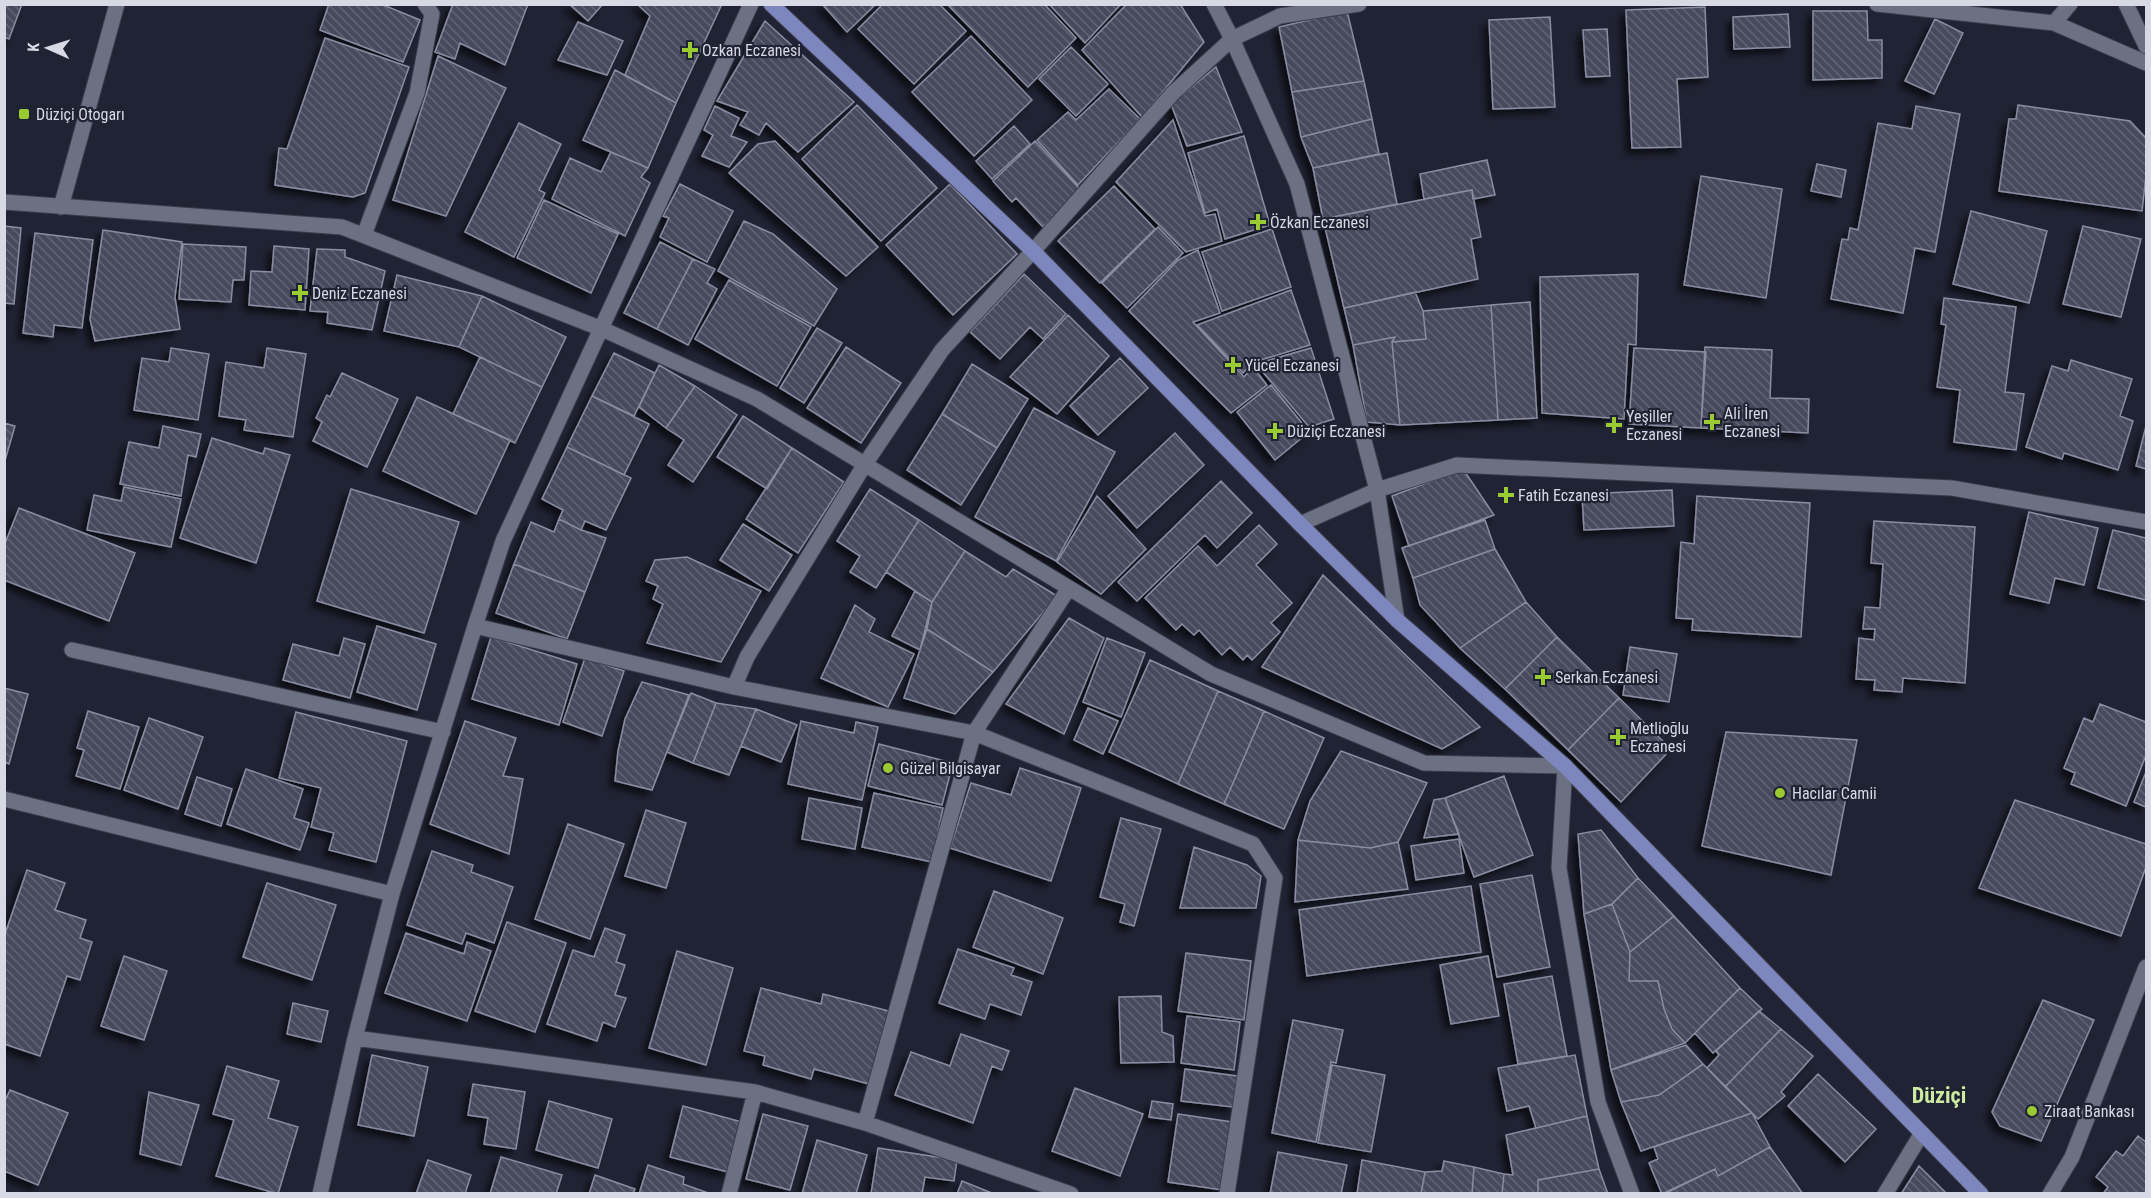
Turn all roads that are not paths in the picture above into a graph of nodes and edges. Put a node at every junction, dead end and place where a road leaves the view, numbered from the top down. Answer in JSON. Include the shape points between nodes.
{"nodes":[{"id":1,"x":117,"y":4,"type":"edge"},
{"id":2,"x":424,"y":4,"type":"edge"},
{"id":3,"x":751,"y":4,"type":"edge"},
{"id":4,"x":771,"y":4,"type":"edge"},
{"id":5,"x":1214,"y":4,"type":"edge"},
{"id":6,"x":1359,"y":4,"type":"edge"},
{"id":7,"x":1877,"y":4,"type":"edge"},
{"id":8,"x":2070,"y":4,"type":"edge"},
{"id":9,"x":2126,"y":4,"type":"edge"},
{"id":10,"x":2054,"y":23,"type":"junction"},
{"id":11,"x":1232,"y":39,"type":"junction"},
{"id":12,"x":2146,"y":46,"type":"edge"},
{"id":13,"x":2146,"y":63,"type":"edge"},
{"id":14,"x":4,"y":202,"type":"edge"},
{"id":15,"x":61,"y":207,"type":"junction"},
{"id":16,"x":364,"y":235,"type":"junction"},
{"id":17,"x":1033,"y":251,"type":"junction"},
{"id":18,"x":602,"y":329,"type":"junction"},
{"id":19,"x":865,"y":464,"type":"junction"},
{"id":20,"x":1377,"y":490,"type":"junction"},
{"id":21,"x":2146,"y":522,"type":"edge"},
{"id":22,"x":1300,"y":524,"type":"junction"},
{"id":23,"x":1069,"y":588,"type":"junction"},
{"id":24,"x":1397,"y":620,"type":"junction"},
{"id":25,"x":475,"y":626,"type":"junction"},
{"id":26,"x":72,"y":650,"type":"dead end"},
{"id":27,"x":734,"y":687,"type":"junction"},
{"id":28,"x":443,"y":732,"type":"junction"},
{"id":29,"x":974,"y":734,"type":"junction"},
{"id":30,"x":1565,"y":766,"type":"junction"},
{"id":31,"x":4,"y":799,"type":"edge"},
{"id":32,"x":392,"y":894,"type":"junction"},
{"id":33,"x":2146,"y":967,"type":"edge"},
{"id":34,"x":355,"y":1038,"type":"junction"},
{"id":35,"x":755,"y":1092,"type":"junction"},
{"id":36,"x":865,"y":1123,"type":"junction"},
{"id":37,"x":1922,"y":1133,"type":"junction"},
{"id":38,"x":320,"y":1194,"type":"edge"},
{"id":39,"x":729,"y":1194,"type":"edge"},
{"id":40,"x":1071,"y":1194,"type":"edge"},
{"id":41,"x":1227,"y":1194,"type":"edge"},
{"id":42,"x":1632,"y":1194,"type":"edge"},
{"id":43,"x":1885,"y":1194,"type":"edge"},
{"id":44,"x":1981,"y":1194,"type":"edge"},
{"id":45,"x":2050,"y":1194,"type":"edge"}],
"edges":[{"from":1,"to":15,"type":"street"},
{"from":2,"to":16,"type":"street","via":[[432,14],[417,93]]},
{"from":3,"to":18,"type":"street"},
{"from":4,"to":17,"type":"main road"},
{"from":5,"to":11,"type":"street"},
{"from":6,"to":11,"type":"street","via":[[1280,16]]},
{"from":7,"to":10,"type":"street"},
{"from":8,"to":10,"type":"street"},
{"from":9,"to":12,"type":"street"},
{"from":10,"to":13,"type":"street"},
{"from":11,"to":17,"type":"street","via":[[1173,93]]},
{"from":11,"to":20,"type":"street","via":[[1297,184]]},
{"from":14,"to":15,"type":"street"},
{"from":15,"to":16,"type":"street","via":[[342,227]]},
{"from":16,"to":18,"type":"street"},
{"from":17,"to":19,"type":"street","via":[[942,350]]},
{"from":17,"to":22,"type":"main road"},
{"from":18,"to":19,"type":"street","via":[[757,399]]},
{"from":18,"to":25,"type":"street","via":[[503,541]]},
{"from":19,"to":23,"type":"street"},
{"from":19,"to":27,"type":"street","via":[[747,657]]},
{"from":20,"to":21,"type":"street","via":[[1457,465],[1952,488]]},
{"from":20,"to":22,"type":"street"},
{"from":20,"to":24,"type":"street"},
{"from":22,"to":24,"type":"main road"},
{"from":23,"to":29,"type":"street"},
{"from":23,"to":30,"type":"street","via":[[1211,674],[1424,762]]},
{"from":24,"to":30,"type":"main road"},
{"from":25,"to":27,"type":"street"},
{"from":25,"to":28,"type":"street"},
{"from":26,"to":28,"type":"street"},
{"from":27,"to":29,"type":"street"},
{"from":28,"to":32,"type":"street"},
{"from":29,"to":36,"type":"street"},
{"from":29,"to":41,"type":"street","via":[[1253,844],[1275,878]]},
{"from":30,"to":37,"type":"main road"},
{"from":30,"to":42,"type":"street","via":[[1558,868],[1598,1102]]},
{"from":31,"to":32,"type":"street"},
{"from":32,"to":34,"type":"street"},
{"from":33,"to":45,"type":"street","via":[[2072,1157]]},
{"from":34,"to":35,"type":"street"},
{"from":34,"to":38,"type":"street"},
{"from":35,"to":36,"type":"street"},
{"from":35,"to":39,"type":"street"},
{"from":36,"to":40,"type":"street"},
{"from":37,"to":43,"type":"street"},
{"from":37,"to":44,"type":"main road"}]}
